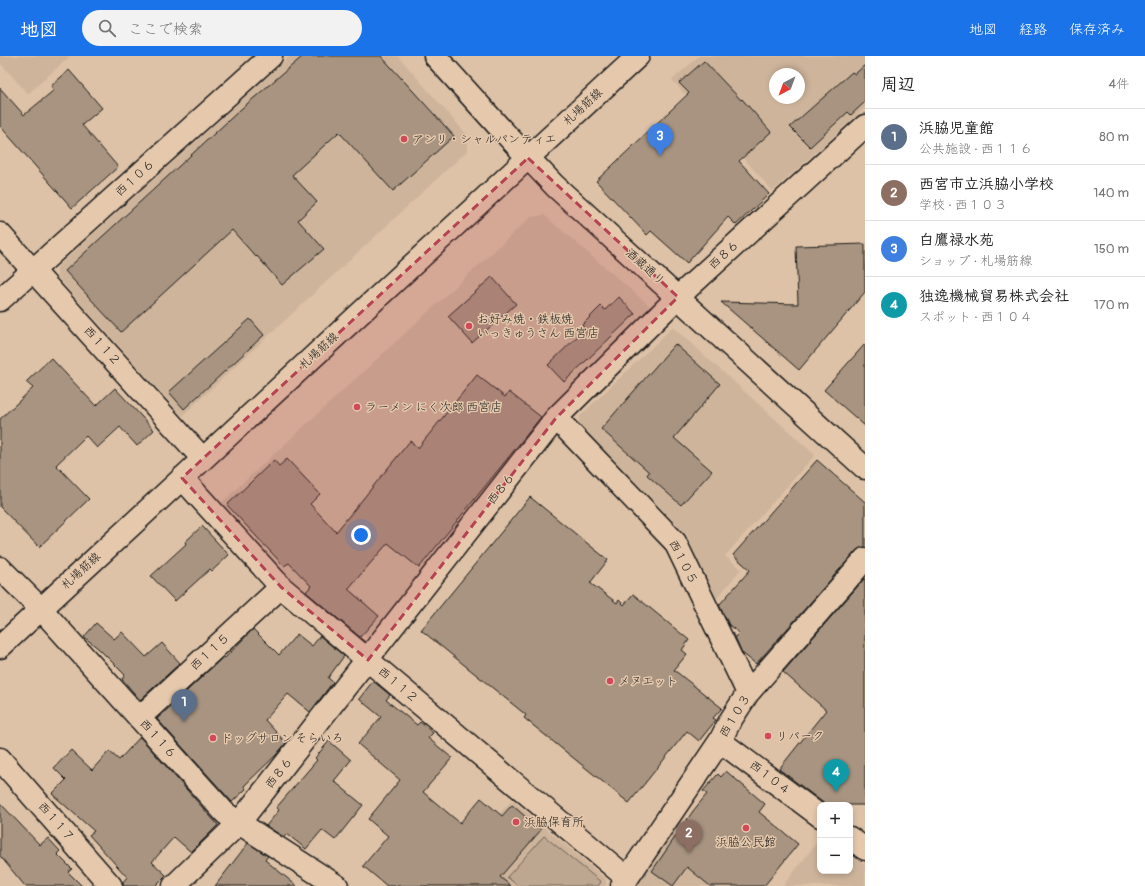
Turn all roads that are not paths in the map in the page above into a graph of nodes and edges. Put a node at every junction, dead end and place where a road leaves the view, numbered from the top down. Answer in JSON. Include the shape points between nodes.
{"nodes":[{"id":1,"x":435,"y":56,"type":"edge"},
{"id":2,"x":638,"y":56,"type":"edge"},
{"id":3,"x":256,"y":61,"type":"edge"},
{"id":4,"x":865,"y":126,"type":"edge"},
{"id":5,"x":528,"y":158,"type":"junction"},
{"id":6,"x":0,"y":234,"type":"edge"},
{"id":7,"x":33,"y":270,"type":"junction"},
{"id":8,"x":678,"y":296,"type":"junction"},
{"id":9,"x":0,"y":300,"type":"edge"},
{"id":10,"x":556,"y":418,"type":"junction"},
{"id":11,"x":202,"y":459,"type":"junction"},
{"id":12,"x":865,"y":468,"type":"edge"},
{"id":13,"x":182,"y":478,"type":"junction"},
{"id":14,"x":865,"y":559,"type":"edge"},
{"id":15,"x":0,"y":568,"type":"edge"},
{"id":16,"x":281,"y":587,"type":"junction"},
{"id":17,"x":41,"y":609,"type":"junction"},
{"id":18,"x":0,"y":646,"type":"edge"},
{"id":19,"x":368,"y":660,"type":"junction"},
{"id":20,"x":748,"y":692,"type":"junction"},
{"id":21,"x":139,"y":718,"type":"junction"},
{"id":22,"x":720,"y":741,"type":"junction"},
{"id":23,"x":0,"y":759,"type":"edge"},
{"id":24,"x":817,"y":814,"type":"edge"},
{"id":25,"x":239,"y":824,"type":"junction"},
{"id":26,"x":853,"y":840,"type":"edge"},
{"id":27,"x":865,"y":849,"type":"edge"},
{"id":28,"x":624,"y":882,"type":"edge"},
{"id":29,"x":111,"y":886,"type":"edge"},
{"id":30,"x":174,"y":886,"type":"edge"},
{"id":31,"x":337,"y":886,"type":"edge"}],
"edges":[{"from":1,"to":5,"type":"street","name":"酒蔵通り"},
{"from":2,"to":5,"type":"street","name":"札場筋線"},
{"from":3,"to":7,"type":"street","name":"西１０６"},
{"from":4,"to":8,"type":"street","name":"西８６"},
{"from":5,"to":8,"type":"street","name":"酒蔵通り"},
{"from":5,"to":11,"type":"street","name":"札場筋線"},
{"from":6,"to":7,"type":"street","name":"西１１２"},
{"from":7,"to":9,"type":"street","name":"西１０６"},
{"from":7,"to":11,"type":"street","name":"西１１２"},
{"from":8,"to":10,"type":"street","name":"西８６"},
{"from":8,"to":12,"type":"street","name":"酒蔵通り"},
{"from":10,"to":19,"type":"street","name":"西８６"},
{"from":10,"to":20,"type":"street","name":"西１０５","via":[[675,542]]},
{"from":11,"to":13,"type":"street","name":"札場筋線"},
{"from":13,"to":16,"type":"street","name":"西１１２"},
{"from":13,"to":17,"type":"street","name":"札場筋線"},
{"from":14,"to":20,"type":"street","name":"西１０３"},
{"from":15,"to":17,"type":"street","name":"西１１６"},
{"from":16,"to":19,"type":"street","name":"西１１２"},
{"from":16,"to":21,"type":"street","name":"西１１５"},
{"from":17,"to":18,"type":"street","name":"札場筋線"},
{"from":17,"to":21,"type":"street","name":"西１１６"},
{"from":19,"to":25,"type":"street","name":"西８６"},
{"from":19,"to":28,"type":"street","name":"西１１２"},
{"from":20,"to":22,"type":"street","name":"西１０３"},
{"from":21,"to":25,"type":"street","name":"西１１６"},
{"from":22,"to":24,"type":"street","name":"西１０４"},
{"from":22,"to":28,"type":"street","name":"西１０３"},
{"from":23,"to":29,"type":"street","name":"西１１７"},
{"from":25,"to":30,"type":"street","name":"西８６"},
{"from":25,"to":31,"type":"street","name":"西１１６"},
{"from":26,"to":27,"type":"street"}]}
